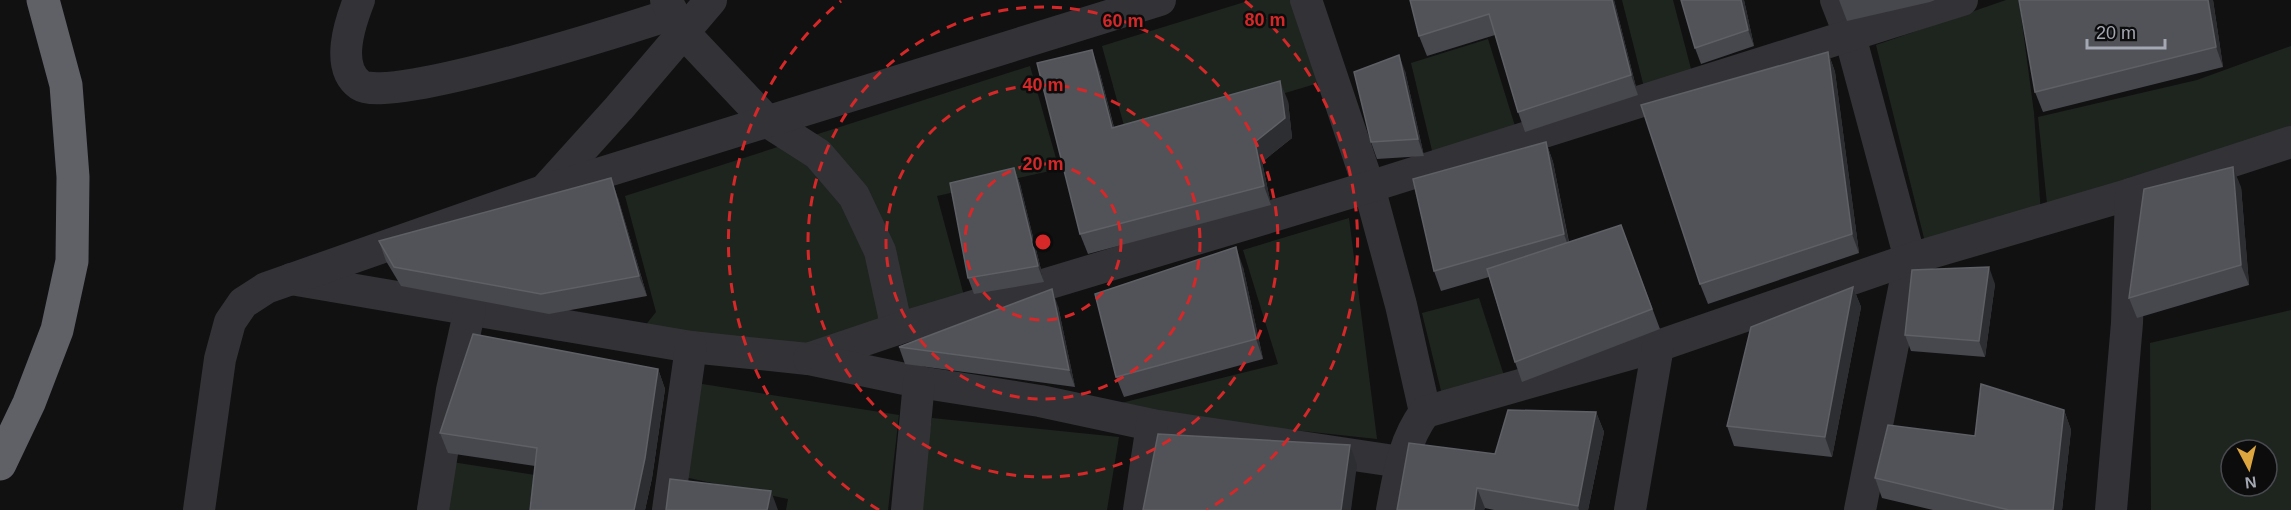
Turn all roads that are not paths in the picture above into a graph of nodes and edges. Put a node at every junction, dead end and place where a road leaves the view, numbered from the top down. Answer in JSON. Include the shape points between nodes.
{"nodes":[{"id":1,"x":43,"y":0,"type":"edge"},
{"id":2,"x":359,"y":0,"type":"edge"},
{"id":3,"x":711,"y":0,"type":"edge"},
{"id":4,"x":1160,"y":0,"type":"edge"},
{"id":5,"x":1306,"y":0,"type":"edge"},
{"id":6,"x":1836,"y":0,"type":"edge"},
{"id":7,"x":1962,"y":0,"type":"edge"},
{"id":8,"x":674,"y":16,"type":"edge"},
{"id":9,"x":1850,"y":36,"type":"junction"},
{"id":10,"x":768,"y":122,"type":"junction"},
{"id":11,"x":2291,"y":142,"type":"edge"},
{"id":12,"x":1369,"y":187,"type":"junction"},
{"id":13,"x":543,"y":191,"type":"junction"},
{"id":14,"x":2131,"y":194,"type":"junction"},
{"id":15,"x":1910,"y":259,"type":"junction"},
{"id":16,"x":291,"y":279,"type":"junction"},
{"id":17,"x":470,"y":309,"type":"junction"},
{"id":18,"x":897,"y":329,"type":"junction"},
{"id":19,"x":1658,"y":346,"type":"junction"},
{"id":20,"x":691,"y":347,"type":"junction"},
{"id":21,"x":808,"y":359,"type":"junction"},
{"id":22,"x":919,"y":381,"type":"junction"},
{"id":23,"x":1425,"y":412,"type":"junction"},
{"id":24,"x":1152,"y":425,"type":"junction"},
{"id":25,"x":1401,"y":462,"type":"junction"},
{"id":26,"x":0,"y":464,"type":"edge"},
{"id":27,"x":199,"y":510,"type":"edge"},
{"id":28,"x":433,"y":510,"type":"edge"},
{"id":29,"x":668,"y":510,"type":"edge"},
{"id":30,"x":907,"y":510,"type":"edge"},
{"id":31,"x":1139,"y":510,"type":"edge"},
{"id":32,"x":1392,"y":510,"type":"edge"},
{"id":33,"x":1630,"y":510,"type":"edge"},
{"id":34,"x":1860,"y":510,"type":"edge"},
{"id":35,"x":2111,"y":510,"type":"edge"}],
"edges":[{"from":1,"to":26,"type":"highway","via":[[66,85],[73,177],[72,261],[57,330]]},
{"from":2,"to":8,"type":"street","via":[[348,36],[347,66],[362,86],[375,90],[562,49]]},
{"from":3,"to":8,"type":"street"},
{"from":4,"to":10,"type":"street"},
{"from":5,"to":12,"type":"street"},
{"from":6,"to":9,"type":"street"},
{"from":7,"to":9,"type":"street"},
{"from":8,"to":10,"type":"street"},
{"from":8,"to":13,"type":"street","via":[[605,125]]},
{"from":9,"to":12,"type":"street"},
{"from":9,"to":15,"type":"street"},
{"from":10,"to":13,"type":"street"},
{"from":10,"to":18,"type":"street","via":[[818,154],[854,196],[880,251]]},
{"from":11,"to":14,"type":"street"},
{"from":12,"to":18,"type":"street"},
{"from":12,"to":23,"type":"street"},
{"from":13,"to":16,"type":"street"},
{"from":14,"to":15,"type":"street"},
{"from":14,"to":35,"type":"street","via":[[2127,323]]},
{"from":15,"to":19,"type":"street"},
{"from":15,"to":34,"type":"street"},
{"from":16,"to":17,"type":"street"},
{"from":16,"to":27,"type":"street","via":[[266,288],[243,303],[230,322],[220,359]]},
{"from":17,"to":20,"type":"street"},
{"from":17,"to":28,"type":"street","via":[[452,390]]},
{"from":18,"to":21,"type":"street"},
{"from":19,"to":23,"type":"street"},
{"from":19,"to":33,"type":"street"},
{"from":20,"to":21,"type":"street"},
{"from":20,"to":29,"type":"street"},
{"from":21,"to":22,"type":"street"},
{"from":22,"to":24,"type":"street"},
{"from":22,"to":30,"type":"street"},
{"from":23,"to":25,"type":"street","via":[[1412,430]]},
{"from":24,"to":25,"type":"street"},
{"from":24,"to":31,"type":"street"},
{"from":25,"to":32,"type":"street"}]}
